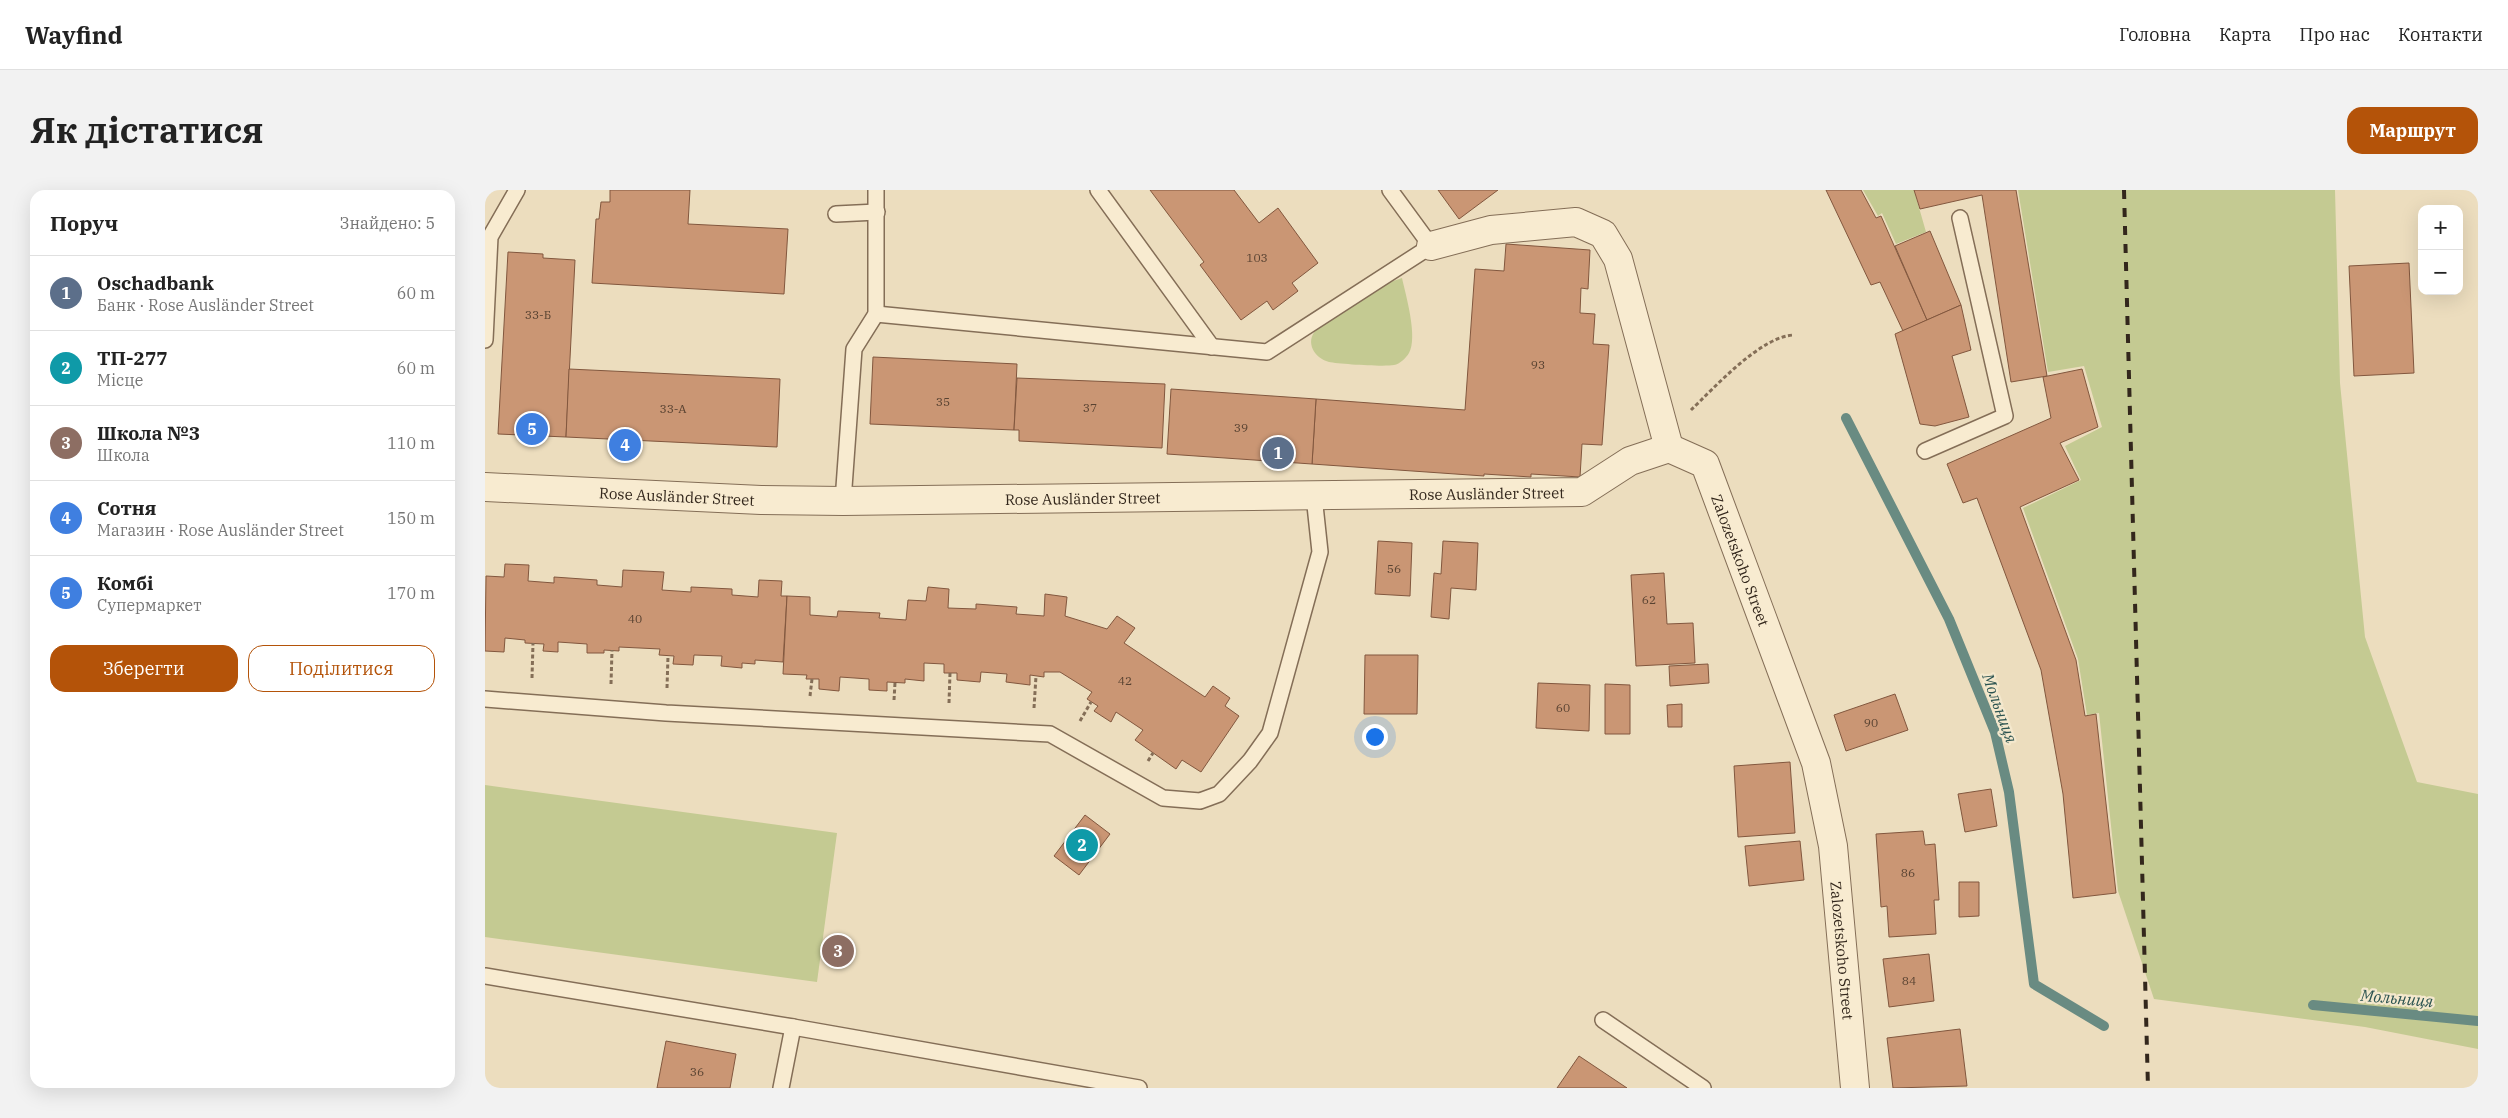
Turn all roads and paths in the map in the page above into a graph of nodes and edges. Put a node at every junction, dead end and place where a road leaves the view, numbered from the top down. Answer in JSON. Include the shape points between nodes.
{"nodes":[{"id":1,"x":517,"y":190,"type":"edge"},
{"id":2,"x":876,"y":190,"type":"edge"},
{"id":3,"x":1097,"y":190,"type":"edge"},
{"id":4,"x":1390,"y":190,"type":"edge"},
{"id":5,"x":877,"y":212,"type":"junction"},
{"id":6,"x":836,"y":214,"type":"dead end"},
{"id":7,"x":1960,"y":218,"type":"dead end"},
{"id":8,"x":1431,"y":246,"type":"junction"},
{"id":9,"x":876,"y":314,"type":"junction"},
{"id":10,"x":1794,"y":336,"type":"dead end"},
{"id":11,"x":485,"y":340,"type":"edge"},
{"id":12,"x":1211,"y":347,"type":"junction"},
{"id":13,"x":1667,"y":442,"type":"junction"},
{"id":14,"x":1925,"y":451,"type":"dead end"},
{"id":15,"x":485,"y":487,"type":"edge"},
{"id":16,"x":1314,"y":496,"type":"junction"},
{"id":17,"x":843,"y":501,"type":"junction"},
{"id":18,"x":533,"y":643,"type":"dead end"},
{"id":19,"x":612,"y":650,"type":"dead end"},
{"id":20,"x":1036,"y":676,"type":"dead end"},
{"id":21,"x":485,"y":700,"type":"edge"},
{"id":22,"x":531,"y":703,"type":"junction"},
{"id":23,"x":610,"y":709,"type":"junction"},
{"id":24,"x":1032,"y":732,"type":"junction"},
{"id":25,"x":485,"y":976,"type":"edge"},
{"id":26,"x":1603,"y":1020,"type":"dead end"},
{"id":27,"x":793,"y":1027,"type":"junction"},
{"id":28,"x":781,"y":1088,"type":"edge"},
{"id":29,"x":1139,"y":1088,"type":"edge"},
{"id":30,"x":1703,"y":1088,"type":"edge"},
{"id":31,"x":1855,"y":1088,"type":"edge"}],
"edges":[{"from":1,"to":11,"type":"lane","via":[[490,237]]},
{"from":2,"to":5,"type":"lane"},
{"from":3,"to":12,"type":"lane"},
{"from":4,"to":8,"type":"lane"},
{"from":5,"to":6,"type":"lane"},
{"from":5,"to":9,"type":"lane"},
{"from":7,"to":14,"type":"lane","via":[[2005,416]]},
{"from":8,"to":12,"type":"lane","via":[[1267,352]]},
{"from":8,"to":13,"type":"street","via":[[1491,230],[1576,222],[1603,234],[1619,259]]},
{"from":9,"to":12,"type":"lane"},
{"from":9,"to":17,"type":"lane","via":[[854,349]]},
{"from":10,"to":13,"type":"path","via":[[1783,336],[1763,345],[1709,392]]},
{"from":13,"to":16,"type":"street","name":"Rose Ausländer Street","via":[[1582,492]]},
{"from":13,"to":31,"type":"street","name":"Zalozetskoho Street","via":[[1705,464],[1816,763],[1833,846]]},
{"from":15,"to":17,"type":"street","name":"Rose Ausländer Street","via":[[751,500]]},
{"from":16,"to":17,"type":"street","name":"Rose Ausländer Street"},
{"from":16,"to":24,"type":"lane","via":[[1320,552],[1270,733],[1251,761],[1219,794],[1200,801],[1163,798],[1050,734]]},
{"from":18,"to":22,"type":"path"},
{"from":19,"to":23,"type":"path"},
{"from":20,"to":24,"type":"path"},
{"from":21,"to":22,"type":"lane"},
{"from":22,"to":23,"type":"lane"},
{"from":23,"to":24,"type":"lane"},
{"from":25,"to":27,"type":"lane"},
{"from":26,"to":30,"type":"lane"},
{"from":27,"to":28,"type":"lane"},
{"from":27,"to":29,"type":"lane"}]}
